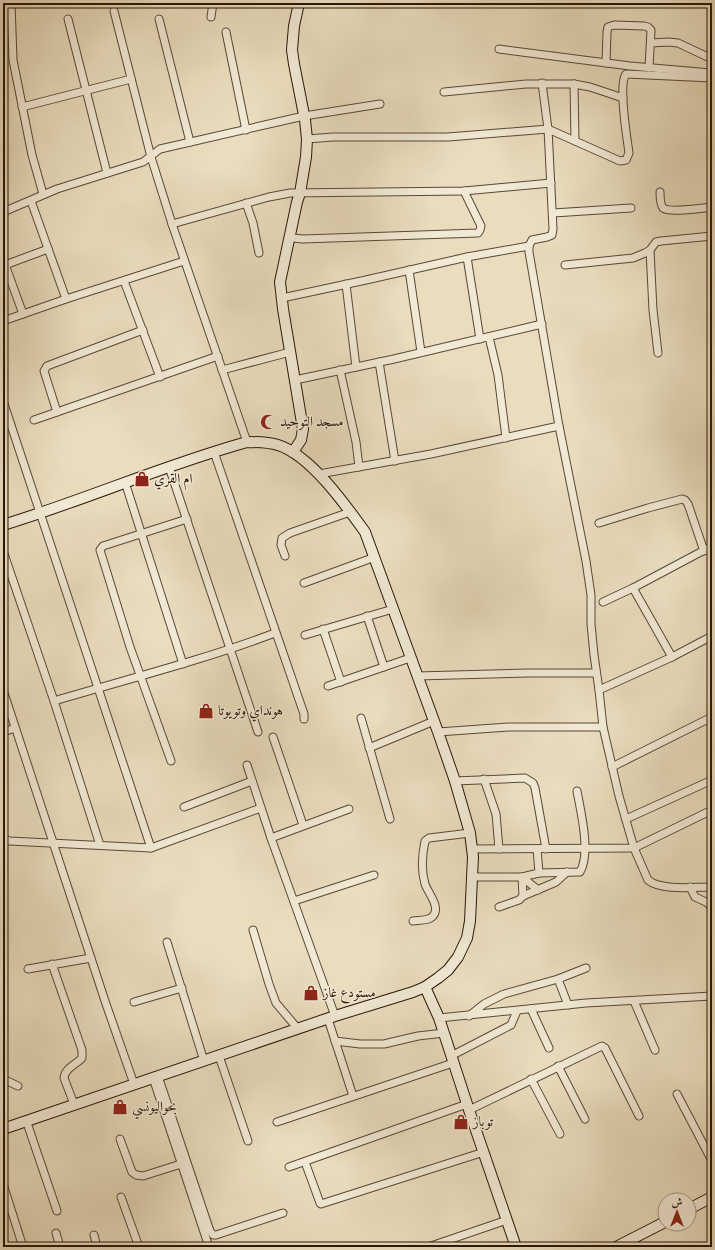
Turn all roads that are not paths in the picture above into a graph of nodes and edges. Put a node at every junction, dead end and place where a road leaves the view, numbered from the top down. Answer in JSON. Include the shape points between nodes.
{"nodes":[{"id":1,"x":11,"y":3,"type":"edge"},
{"id":2,"x":213,"y":3,"type":"edge"},
{"id":3,"x":299,"y":3,"type":"edge"},
{"id":4,"x":114,"y":11,"type":"dead end"},
{"id":5,"x":211,"y":17,"type":"dead end"},
{"id":6,"x":68,"y":19,"type":"dead end"},
{"id":7,"x":159,"y":19,"type":"dead end"},
{"id":8,"x":226,"y":32,"type":"dead end"},
{"id":9,"x":651,"y":43,"type":"junction"},
{"id":10,"x":499,"y":49,"type":"dead end"},
{"id":11,"x":712,"y":59,"type":"edge"},
{"id":12,"x":606,"y":63,"type":"junction"},
{"id":13,"x":649,"y":68,"type":"junction"},
{"id":14,"x":712,"y":74,"type":"edge"},
{"id":15,"x":712,"y":78,"type":"edge"},
{"id":16,"x":131,"y":79,"type":"junction"},
{"id":17,"x":542,"y":83,"type":"junction"},
{"id":18,"x":574,"y":84,"type":"junction"},
{"id":19,"x":86,"y":91,"type":"junction"},
{"id":20,"x":444,"y":92,"type":"dead end"},
{"id":21,"x":623,"y":98,"type":"junction"},
{"id":22,"x":380,"y":104,"type":"dead end"},
{"id":23,"x":22,"y":107,"type":"junction"},
{"id":24,"x":304,"y":116,"type":"junction"},
{"id":25,"x":548,"y":129,"type":"junction"},
{"id":26,"x":246,"y":130,"type":"junction"},
{"id":27,"x":307,"y":139,"type":"junction"},
{"id":28,"x":575,"y":141,"type":"junction"},
{"id":29,"x":190,"y":142,"type":"junction"},
{"id":30,"x":151,"y":156,"type":"junction"},
{"id":31,"x":107,"y":173,"type":"junction"},
{"id":32,"x":551,"y":183,"type":"junction"},
{"id":33,"x":464,"y":191,"type":"junction"},
{"id":34,"x":660,"y":192,"type":"dead end"},
{"id":35,"x":300,"y":193,"type":"junction"},
{"id":36,"x":43,"y":194,"type":"junction"},
{"id":37,"x":31,"y":201,"type":"junction"},
{"id":38,"x":246,"y":203,"type":"junction"},
{"id":39,"x":712,"y":207,"type":"edge"},
{"id":40,"x":631,"y":208,"type":"dead end"},
{"id":41,"x":3,"y":212,"type":"edge"},
{"id":42,"x":553,"y":213,"type":"junction"},
{"id":43,"x":172,"y":224,"type":"junction"},
{"id":44,"x":712,"y":236,"type":"edge"},
{"id":45,"x":293,"y":238,"type":"junction"},
{"id":46,"x":529,"y":246,"type":"junction"},
{"id":47,"x":48,"y":249,"type":"junction"},
{"id":48,"x":650,"y":250,"type":"junction"},
{"id":49,"x":259,"y":253,"type":"dead end"},
{"id":50,"x":467,"y":257,"type":"junction"},
{"id":51,"x":184,"y":261,"type":"junction"},
{"id":52,"x":4,"y":262,"type":"edge"},
{"id":53,"x":565,"y":265,"type":"dead end"},
{"id":54,"x":409,"y":270,"type":"junction"},
{"id":55,"x":124,"y":281,"type":"junction"},
{"id":56,"x":346,"y":284,"type":"junction"},
{"id":57,"x":282,"y":287,"type":"junction"},
{"id":58,"x":282,"y":298,"type":"junction"},
{"id":59,"x":66,"y":299,"type":"junction"},
{"id":60,"x":23,"y":314,"type":"junction"},
{"id":61,"x":3,"y":321,"type":"edge"},
{"id":62,"x":542,"y":324,"type":"junction"},
{"id":63,"x":142,"y":330,"type":"junction"},
{"id":64,"x":489,"y":337,"type":"junction"},
{"id":65,"x":480,"y":339,"type":"junction"},
{"id":66,"x":290,"y":352,"type":"junction"},
{"id":67,"x":421,"y":352,"type":"junction"},
{"id":68,"x":658,"y":353,"type":"dead end"},
{"id":69,"x":218,"y":356,"type":"junction"},
{"id":70,"x":379,"y":362,"type":"junction"},
{"id":71,"x":356,"y":367,"type":"junction"},
{"id":72,"x":222,"y":370,"type":"junction"},
{"id":73,"x":340,"y":370,"type":"junction"},
{"id":74,"x":160,"y":376,"type":"junction"},
{"id":75,"x":295,"y":380,"type":"junction"},
{"id":76,"x":3,"y":401,"type":"edge"},
{"id":77,"x":57,"y":412,"type":"junction"},
{"id":78,"x":34,"y":420,"type":"dead end"},
{"id":79,"x":559,"y":426,"type":"junction"},
{"id":80,"x":506,"y":438,"type":"junction"},
{"id":81,"x":247,"y":442,"type":"junction"},
{"id":82,"x":214,"y":452,"type":"junction"},
{"id":83,"x":294,"y":452,"type":"junction"},
{"id":84,"x":396,"y":461,"type":"junction"},
{"id":85,"x":169,"y":467,"type":"junction"},
{"id":86,"x":359,"y":467,"type":"junction"},
{"id":87,"x":319,"y":474,"type":"junction"},
{"id":88,"x":125,"y":482,"type":"junction"},
{"id":89,"x":350,"y":512,"type":"junction"},
{"id":90,"x":39,"y":514,"type":"junction"},
{"id":91,"x":187,"y":520,"type":"junction"},
{"id":92,"x":599,"y":523,"type":"dead end"},
{"id":93,"x":3,"y":526,"type":"edge"},
{"id":94,"x":141,"y":534,"type":"junction"},
{"id":95,"x":712,"y":546,"type":"edge"},
{"id":96,"x":3,"y":551,"type":"edge"},
{"id":97,"x":704,"y":551,"type":"junction"},
{"id":98,"x":285,"y":556,"type":"dead end"},
{"id":99,"x":375,"y":558,"type":"junction"},
{"id":100,"x":304,"y":583,"type":"dead end"},
{"id":101,"x":633,"y":588,"type":"junction"},
{"id":102,"x":603,"y":602,"type":"dead end"},
{"id":103,"x":393,"y":609,"type":"junction"},
{"id":104,"x":367,"y":616,"type":"junction"},
{"id":105,"x":323,"y":629,"type":"junction"},
{"id":106,"x":276,"y":633,"type":"junction"},
{"id":107,"x":305,"y":635,"type":"dead end"},
{"id":108,"x":712,"y":636,"type":"edge"},
{"id":109,"x":230,"y":650,"type":"junction"},
{"id":110,"x":672,"y":657,"type":"junction"},
{"id":111,"x":410,"y":658,"type":"junction"},
{"id":112,"x":183,"y":664,"type":"junction"},
{"id":113,"x":384,"y":667,"type":"junction"},
{"id":114,"x":596,"y":673,"type":"junction"},
{"id":115,"x":417,"y":676,"type":"junction"},
{"id":116,"x":140,"y":677,"type":"junction"},
{"id":117,"x":341,"y":682,"type":"junction"},
{"id":118,"x":328,"y":686,"type":"dead end"},
{"id":119,"x":98,"y":688,"type":"junction"},
{"id":120,"x":3,"y":690,"type":"edge"},
{"id":121,"x":599,"y":690,"type":"junction"},
{"id":122,"x":54,"y":701,"type":"junction"},
{"id":123,"x":712,"y":717,"type":"edge"},
{"id":124,"x":361,"y":718,"type":"dead end"},
{"id":125,"x":304,"y":719,"type":"dead end"},
{"id":126,"x":434,"y":721,"type":"junction"},
{"id":127,"x":603,"y":727,"type":"junction"},
{"id":128,"x":16,"y":728,"type":"junction"},
{"id":129,"x":3,"y":732,"type":"edge"},
{"id":130,"x":258,"y":732,"type":"dead end"},
{"id":131,"x":438,"y":732,"type":"junction"},
{"id":132,"x":273,"y":737,"type":"dead end"},
{"id":133,"x":369,"y":748,"type":"junction"},
{"id":134,"x":171,"y":761,"type":"dead end"},
{"id":135,"x":247,"y":765,"type":"dead end"},
{"id":136,"x":612,"y":767,"type":"junction"},
{"id":137,"x":484,"y":779,"type":"junction"},
{"id":138,"x":252,"y":780,"type":"junction"},
{"id":139,"x":712,"y":780,"type":"edge"},
{"id":140,"x":455,"y":781,"type":"junction"},
{"id":141,"x":577,"y":791,"type":"dead end"},
{"id":142,"x":184,"y":807,"type":"dead end"},
{"id":143,"x":261,"y":808,"type":"junction"},
{"id":144,"x":349,"y":809,"type":"dead end"},
{"id":145,"x":712,"y":810,"type":"edge"},
{"id":146,"x":390,"y":819,"type":"dead end"},
{"id":147,"x":626,"y":819,"type":"junction"},
{"id":148,"x":302,"y":825,"type":"junction"},
{"id":149,"x":470,"y":833,"type":"junction"},
{"id":150,"x":3,"y":838,"type":"edge"},
{"id":151,"x":271,"y":838,"type":"junction"},
{"id":152,"x":53,"y":842,"type":"junction"},
{"id":153,"x":100,"y":846,"type":"junction"},
{"id":154,"x":151,"y":848,"type":"junction"},
{"id":155,"x":472,"y":848,"type":"junction"},
{"id":156,"x":586,"y":848,"type":"junction"},
{"id":157,"x":634,"y":848,"type":"junction"},
{"id":158,"x":499,"y":849,"type":"junction"},
{"id":159,"x":537,"y":849,"type":"junction"},
{"id":160,"x":546,"y":849,"type":"junction"},
{"id":161,"x":567,"y":872,"type":"junction"},
{"id":162,"x":539,"y":873,"type":"junction"},
{"id":163,"x":374,"y":875,"type":"dead end"},
{"id":164,"x":472,"y":877,"type":"junction"},
{"id":165,"x":522,"y":877,"type":"junction"},
{"id":166,"x":712,"y":886,"type":"edge"},
{"id":167,"x":690,"y":887,"type":"junction"},
{"id":168,"x":538,"y":890,"type":"junction"},
{"id":169,"x":523,"y":896,"type":"junction"},
{"id":170,"x":294,"y":901,"type":"junction"},
{"id":171,"x":709,"y":901,"type":"edge"},
{"id":172,"x":499,"y":907,"type":"dead end"},
{"id":173,"x":712,"y":907,"type":"edge"},
{"id":174,"x":413,"y":921,"type":"dead end"},
{"id":175,"x":254,"y":930,"type":"dead end"},
{"id":176,"x":167,"y":942,"type":"dead end"},
{"id":177,"x":91,"y":958,"type":"junction"},
{"id":178,"x":52,"y":964,"type":"junction"},
{"id":179,"x":586,"y":968,"type":"dead end"},
{"id":180,"x":28,"y":969,"type":"dead end"},
{"id":181,"x":558,"y":979,"type":"junction"},
{"id":182,"x":425,"y":987,"type":"junction"},
{"id":183,"x":182,"y":988,"type":"junction"},
{"id":184,"x":712,"y":996,"type":"edge"},
{"id":185,"x":634,"y":1001,"type":"junction"},
{"id":186,"x":134,"y":1002,"type":"dead end"},
{"id":187,"x":568,"y":1005,"type":"junction"},
{"id":188,"x":531,"y":1009,"type":"junction"},
{"id":189,"x":517,"y":1011,"type":"junction"},
{"id":190,"x":469,"y":1016,"type":"junction"},
{"id":191,"x":332,"y":1018,"type":"junction"},
{"id":192,"x":439,"y":1018,"type":"junction"},
{"id":193,"x":298,"y":1029,"type":"junction"},
{"id":194,"x":444,"y":1033,"type":"junction"},
{"id":195,"x":335,"y":1041,"type":"junction"},
{"id":196,"x":549,"y":1048,"type":"dead end"},
{"id":197,"x":655,"y":1050,"type":"dead end"},
{"id":198,"x":219,"y":1056,"type":"junction"},
{"id":199,"x":452,"y":1059,"type":"junction"},
{"id":200,"x":204,"y":1061,"type":"junction"},
{"id":201,"x":558,"y":1066,"type":"junction"},
{"id":202,"x":155,"y":1077,"type":"junction"},
{"id":203,"x":3,"y":1079,"type":"edge"},
{"id":204,"x":531,"y":1079,"type":"junction"},
{"id":205,"x":134,"y":1084,"type":"junction"},
{"id":206,"x":18,"y":1086,"type":"dead end"},
{"id":207,"x":677,"y":1094,"type":"dead end"},
{"id":208,"x":353,"y":1096,"type":"junction"},
{"id":209,"x":74,"y":1104,"type":"junction"},
{"id":210,"x":468,"y":1107,"type":"junction"},
{"id":211,"x":639,"y":1116,"type":"dead end"},
{"id":212,"x":585,"y":1119,"type":"dead end"},
{"id":213,"x":26,"y":1120,"type":"junction"},
{"id":214,"x":277,"y":1122,"type":"dead end"},
{"id":215,"x":3,"y":1129,"type":"edge"},
{"id":216,"x":560,"y":1134,"type":"dead end"},
{"id":217,"x":120,"y":1139,"type":"dead end"},
{"id":218,"x":248,"y":1141,"type":"dead end"},
{"id":219,"x":484,"y":1152,"type":"junction"},
{"id":220,"x":712,"y":1161,"type":"edge"},
{"id":221,"x":305,"y":1162,"type":"junction"},
{"id":222,"x":181,"y":1164,"type":"junction"},
{"id":223,"x":289,"y":1167,"type":"dead end"},
{"id":224,"x":3,"y":1184,"type":"edge"},
{"id":225,"x":122,"y":1197,"type":"dead end"},
{"id":226,"x":712,"y":1197,"type":"edge"},
{"id":227,"x":697,"y":1205,"type":"edge"},
{"id":228,"x":57,"y":1211,"type":"dead end"},
{"id":229,"x":283,"y":1213,"type":"dead end"},
{"id":230,"x":507,"y":1220,"type":"junction"},
{"id":231,"x":657,"y":1226,"type":"edge"},
{"id":232,"x":56,"y":1233,"type":"dead end"},
{"id":233,"x":94,"y":1235,"type":"dead end"},
{"id":234,"x":23,"y":1247,"type":"edge"},
{"id":235,"x":60,"y":1247,"type":"edge"},
{"id":236,"x":97,"y":1247,"type":"edge"},
{"id":237,"x":139,"y":1247,"type":"edge"},
{"id":238,"x":209,"y":1247,"type":"edge"},
{"id":239,"x":428,"y":1247,"type":"edge"},
{"id":240,"x":516,"y":1247,"type":"edge"},
{"id":241,"x":616,"y":1247,"type":"edge"}],
"edges":[{"from":1,"to":23,"type":"street","via":[[13,60]]},
{"from":2,"to":5,"type":"street"},
{"from":3,"to":24,"type":"street","via":[[292,50]]},
{"from":4,"to":16,"type":"street"},
{"from":6,"to":19,"type":"street"},
{"from":7,"to":29,"type":"street"},
{"from":8,"to":26,"type":"street"},
{"from":9,"to":11,"type":"street","via":[[678,43]]},
{"from":9,"to":12,"type":"street","via":[[651,30],[648,27],[614,24],[608,27]]},
{"from":9,"to":13,"type":"street"},
{"from":10,"to":12,"type":"street"},
{"from":12,"to":13,"type":"street"},
{"from":13,"to":14,"type":"street"},
{"from":15,"to":21,"type":"street","via":[[626,74],[623,78]]},
{"from":16,"to":19,"type":"street"},
{"from":16,"to":30,"type":"street"},
{"from":17,"to":18,"type":"street"},
{"from":17,"to":20,"type":"street"},
{"from":17,"to":25,"type":"street"},
{"from":18,"to":21,"type":"street"},
{"from":18,"to":28,"type":"street"},
{"from":19,"to":23,"type":"street"},
{"from":19,"to":31,"type":"street"},
{"from":21,"to":28,"type":"street","via":[[629,153],[626,160],[620,161]]},
{"from":22,"to":24,"type":"street"},
{"from":23,"to":36,"type":"street"},
{"from":24,"to":26,"type":"street"},
{"from":24,"to":27,"type":"street"},
{"from":25,"to":27,"type":"street","via":[[448,137]]},
{"from":25,"to":28,"type":"street"},
{"from":25,"to":32,"type":"street"},
{"from":26,"to":29,"type":"street"},
{"from":27,"to":35,"type":"street"},
{"from":29,"to":30,"type":"street","via":[[160,149]]},
{"from":30,"to":31,"type":"street","via":[[142,162]]},
{"from":30,"to":43,"type":"street"},
{"from":31,"to":36,"type":"street"},
{"from":32,"to":33,"type":"street"},
{"from":32,"to":42,"type":"street"},
{"from":33,"to":35,"type":"street"},
{"from":33,"to":45,"type":"street","via":[[480,226],[478,233]]},
{"from":34,"to":39,"type":"street","via":[[662,207],[665,209]]},
{"from":35,"to":38,"type":"street","via":[[286,193]]},
{"from":35,"to":45,"type":"street"},
{"from":35,"to":57,"type":"street","via":[[280,280]]},
{"from":36,"to":37,"type":"street"},
{"from":37,"to":41,"type":"street"},
{"from":37,"to":47,"type":"street"},
{"from":38,"to":43,"type":"street"},
{"from":38,"to":49,"type":"street"},
{"from":40,"to":42,"type":"street"},
{"from":42,"to":46,"type":"street","via":[[552,235],[532,240]]},
{"from":43,"to":51,"type":"street"},
{"from":44,"to":48,"type":"street","via":[[660,241]]},
{"from":45,"to":57,"type":"street"},
{"from":46,"to":50,"type":"street"},
{"from":46,"to":62,"type":"street"},
{"from":47,"to":52,"type":"street"},
{"from":47,"to":59,"type":"street"},
{"from":48,"to":53,"type":"street","via":[[633,258]]},
{"from":48,"to":68,"type":"street"},
{"from":50,"to":54,"type":"street"},
{"from":50,"to":65,"type":"street"},
{"from":51,"to":55,"type":"street"},
{"from":51,"to":69,"type":"street"},
{"from":52,"to":60,"type":"street"},
{"from":54,"to":56,"type":"street"},
{"from":54,"to":67,"type":"street"},
{"from":55,"to":59,"type":"street"},
{"from":55,"to":63,"type":"street"},
{"from":56,"to":58,"type":"street"},
{"from":56,"to":71,"type":"street"},
{"from":57,"to":58,"type":"street"},
{"from":58,"to":66,"type":"street"},
{"from":59,"to":60,"type":"street"},
{"from":60,"to":61,"type":"street"},
{"from":62,"to":64,"type":"street"},
{"from":62,"to":79,"type":"street"},
{"from":63,"to":74,"type":"street"},
{"from":63,"to":77,"type":"street","via":[[47,366],[44,371]]},
{"from":64,"to":65,"type":"street"},
{"from":64,"to":80,"type":"street","via":[[498,375]]},
{"from":65,"to":67,"type":"street"},
{"from":66,"to":72,"type":"street"},
{"from":66,"to":75,"type":"street"},
{"from":67,"to":70,"type":"street"},
{"from":69,"to":72,"type":"street"},
{"from":69,"to":74,"type":"street"},
{"from":70,"to":71,"type":"street"},
{"from":70,"to":84,"type":"street"},
{"from":71,"to":73,"type":"street"},
{"from":72,"to":81,"type":"street"},
{"from":73,"to":75,"type":"street"},
{"from":73,"to":86,"type":"street"},
{"from":74,"to":77,"type":"street"},
{"from":75,"to":83,"type":"street","via":[[303,429],[301,440]]},
{"from":76,"to":90,"type":"street"},
{"from":77,"to":78,"type":"street"},
{"from":79,"to":80,"type":"street"},
{"from":79,"to":114,"type":"street","via":[[586,560]]},
{"from":80,"to":84,"type":"street"},
{"from":81,"to":82,"type":"street"},
{"from":81,"to":83,"type":"street","via":[[264,442]]},
{"from":82,"to":85,"type":"street"},
{"from":82,"to":106,"type":"street"},
{"from":83,"to":87,"type":"street"},
{"from":84,"to":86,"type":"street"},
{"from":85,"to":88,"type":"street"},
{"from":85,"to":91,"type":"street"},
{"from":86,"to":87,"type":"street"},
{"from":87,"to":89,"type":"street"},
{"from":88,"to":90,"type":"street"},
{"from":88,"to":94,"type":"street"},
{"from":89,"to":98,"type":"street","via":[[282,538],[281,545]]},
{"from":89,"to":99,"type":"street","via":[[364,532]]},
{"from":90,"to":93,"type":"street"},
{"from":90,"to":119,"type":"street"},
{"from":91,"to":94,"type":"street"},
{"from":91,"to":109,"type":"street"},
{"from":92,"to":97,"type":"street","via":[[682,499],[688,504]]},
{"from":94,"to":112,"type":"street"},
{"from":94,"to":116,"type":"street","via":[[103,546],[100,550]]},
{"from":95,"to":97,"type":"street"},
{"from":96,"to":122,"type":"street"},
{"from":97,"to":101,"type":"street"},
{"from":99,"to":100,"type":"street"},
{"from":99,"to":103,"type":"street"},
{"from":101,"to":102,"type":"street"},
{"from":101,"to":110,"type":"street"},
{"from":103,"to":104,"type":"street"},
{"from":103,"to":111,"type":"street"},
{"from":104,"to":105,"type":"street"},
{"from":104,"to":113,"type":"street"},
{"from":105,"to":107,"type":"street"},
{"from":105,"to":117,"type":"street"},
{"from":106,"to":109,"type":"street"},
{"from":106,"to":125,"type":"street"},
{"from":108,"to":110,"type":"street"},
{"from":109,"to":112,"type":"street"},
{"from":109,"to":130,"type":"street"},
{"from":110,"to":121,"type":"street"},
{"from":111,"to":113,"type":"street"},
{"from":111,"to":115,"type":"street"},
{"from":112,"to":116,"type":"street"},
{"from":113,"to":117,"type":"street"},
{"from":114,"to":115,"type":"street"},
{"from":114,"to":121,"type":"street"},
{"from":115,"to":126,"type":"street"},
{"from":116,"to":119,"type":"street"},
{"from":116,"to":134,"type":"street"},
{"from":117,"to":118,"type":"street"},
{"from":119,"to":122,"type":"street"},
{"from":119,"to":154,"type":"street"},
{"from":120,"to":128,"type":"street"},
{"from":121,"to":127,"type":"street"},
{"from":122,"to":153,"type":"street"},
{"from":123,"to":136,"type":"street"},
{"from":124,"to":133,"type":"street"},
{"from":126,"to":131,"type":"street"},
{"from":126,"to":133,"type":"street"},
{"from":127,"to":131,"type":"street","via":[[508,727]]},
{"from":127,"to":136,"type":"street"},
{"from":128,"to":129,"type":"street"},
{"from":128,"to":152,"type":"street"},
{"from":131,"to":140,"type":"street"},
{"from":132,"to":148,"type":"street"},
{"from":133,"to":146,"type":"street"},
{"from":135,"to":138,"type":"street"},
{"from":136,"to":147,"type":"street"},
{"from":137,"to":140,"type":"street"},
{"from":137,"to":158,"type":"street","via":[[496,814]]},
{"from":137,"to":160,"type":"street","via":[[524,778],[533,783]]},
{"from":138,"to":142,"type":"street"},
{"from":138,"to":143,"type":"street"},
{"from":139,"to":147,"type":"street"},
{"from":140,"to":149,"type":"street"},
{"from":141,"to":156,"type":"street"},
{"from":143,"to":151,"type":"street"},
{"from":143,"to":154,"type":"street"},
{"from":144,"to":148,"type":"street"},
{"from":145,"to":157,"type":"street"},
{"from":147,"to":157,"type":"street"},
{"from":148,"to":151,"type":"street"},
{"from":149,"to":155,"type":"street"},
{"from":149,"to":174,"type":"street","via":[[429,838],[425,841],[422,862],[425,884],[436,911],[429,919]]},
{"from":150,"to":152,"type":"street","via":[[9,841]]},
{"from":151,"to":170,"type":"street"},
{"from":152,"to":153,"type":"street"},
{"from":152,"to":177,"type":"street"},
{"from":153,"to":154,"type":"street"},
{"from":155,"to":158,"type":"street"},
{"from":155,"to":164,"type":"street"},
{"from":156,"to":157,"type":"street"},
{"from":156,"to":160,"type":"street"},
{"from":156,"to":161,"type":"street","via":[[580,872]]},
{"from":157,"to":167,"type":"street","via":[[648,880],[662,886]]},
{"from":158,"to":159,"type":"street"},
{"from":159,"to":160,"type":"street"},
{"from":159,"to":162,"type":"street"},
{"from":161,"to":162,"type":"street"},
{"from":161,"to":168,"type":"street","via":[[556,882]]},
{"from":162,"to":165,"type":"street"},
{"from":163,"to":170,"type":"street"},
{"from":164,"to":165,"type":"street"},
{"from":164,"to":182,"type":"street","via":[[467,938],[448,970]]},
{"from":165,"to":168,"type":"street"},
{"from":165,"to":169,"type":"street"},
{"from":166,"to":167,"type":"street"},
{"from":167,"to":171,"type":"street","via":[[695,897]]},
{"from":168,"to":169,"type":"street"},
{"from":169,"to":172,"type":"street"},
{"from":170,"to":191,"type":"street"},
{"from":171,"to":173,"type":"street"},
{"from":175,"to":193,"type":"street","via":[[276,1003]]},
{"from":176,"to":183,"type":"street"},
{"from":177,"to":178,"type":"street"},
{"from":177,"to":205,"type":"street"},
{"from":178,"to":180,"type":"street"},
{"from":178,"to":209,"type":"street","via":[[82,1050],[82,1058],[66,1071],[64,1078]]},
{"from":179,"to":181,"type":"street"},
{"from":181,"to":187,"type":"street"},
{"from":181,"to":190,"type":"street","via":[[504,994],[484,1004]]},
{"from":182,"to":191,"type":"street"},
{"from":182,"to":192,"type":"street"},
{"from":183,"to":186,"type":"street"},
{"from":183,"to":200,"type":"street"},
{"from":184,"to":185,"type":"street"},
{"from":185,"to":187,"type":"street"},
{"from":185,"to":197,"type":"street"},
{"from":187,"to":188,"type":"street"},
{"from":188,"to":189,"type":"street"},
{"from":188,"to":196,"type":"street"},
{"from":189,"to":190,"type":"street"},
{"from":189,"to":199,"type":"street","via":[[511,1025]]},
{"from":190,"to":192,"type":"street"},
{"from":191,"to":193,"type":"street"},
{"from":191,"to":195,"type":"street"},
{"from":192,"to":194,"type":"street"},
{"from":193,"to":198,"type":"street"},
{"from":194,"to":195,"type":"street","via":[[376,1045]]},
{"from":194,"to":199,"type":"street"},
{"from":195,"to":208,"type":"street"},
{"from":198,"to":200,"type":"street"},
{"from":198,"to":218,"type":"street"},
{"from":199,"to":208,"type":"street"},
{"from":199,"to":210,"type":"street"},
{"from":200,"to":202,"type":"street"},
{"from":201,"to":204,"type":"street"},
{"from":201,"to":211,"type":"street","via":[[603,1046]]},
{"from":201,"to":212,"type":"street"},
{"from":202,"to":205,"type":"street"},
{"from":202,"to":222,"type":"street"},
{"from":202,"to":229,"type":"street","via":[[213,1235]]},
{"from":203,"to":206,"type":"street"},
{"from":204,"to":210,"type":"street"},
{"from":204,"to":216,"type":"street"},
{"from":205,"to":209,"type":"street"},
{"from":207,"to":220,"type":"street"},
{"from":208,"to":214,"type":"street"},
{"from":209,"to":213,"type":"street"},
{"from":210,"to":219,"type":"street"},
{"from":210,"to":221,"type":"street"},
{"from":213,"to":215,"type":"street"},
{"from":213,"to":228,"type":"street"},
{"from":217,"to":222,"type":"street","via":[[132,1172],[136,1175],[142,1176]]},
{"from":219,"to":221,"type":"street","via":[[321,1204]]},
{"from":219,"to":230,"type":"street"},
{"from":221,"to":223,"type":"street"},
{"from":222,"to":238,"type":"street"},
{"from":224,"to":234,"type":"street"},
{"from":225,"to":237,"type":"street"},
{"from":226,"to":227,"type":"street"},
{"from":230,"to":239,"type":"street"},
{"from":230,"to":240,"type":"street"},
{"from":231,"to":241,"type":"street"},
{"from":232,"to":235,"type":"street"},
{"from":233,"to":236,"type":"street"}]}
